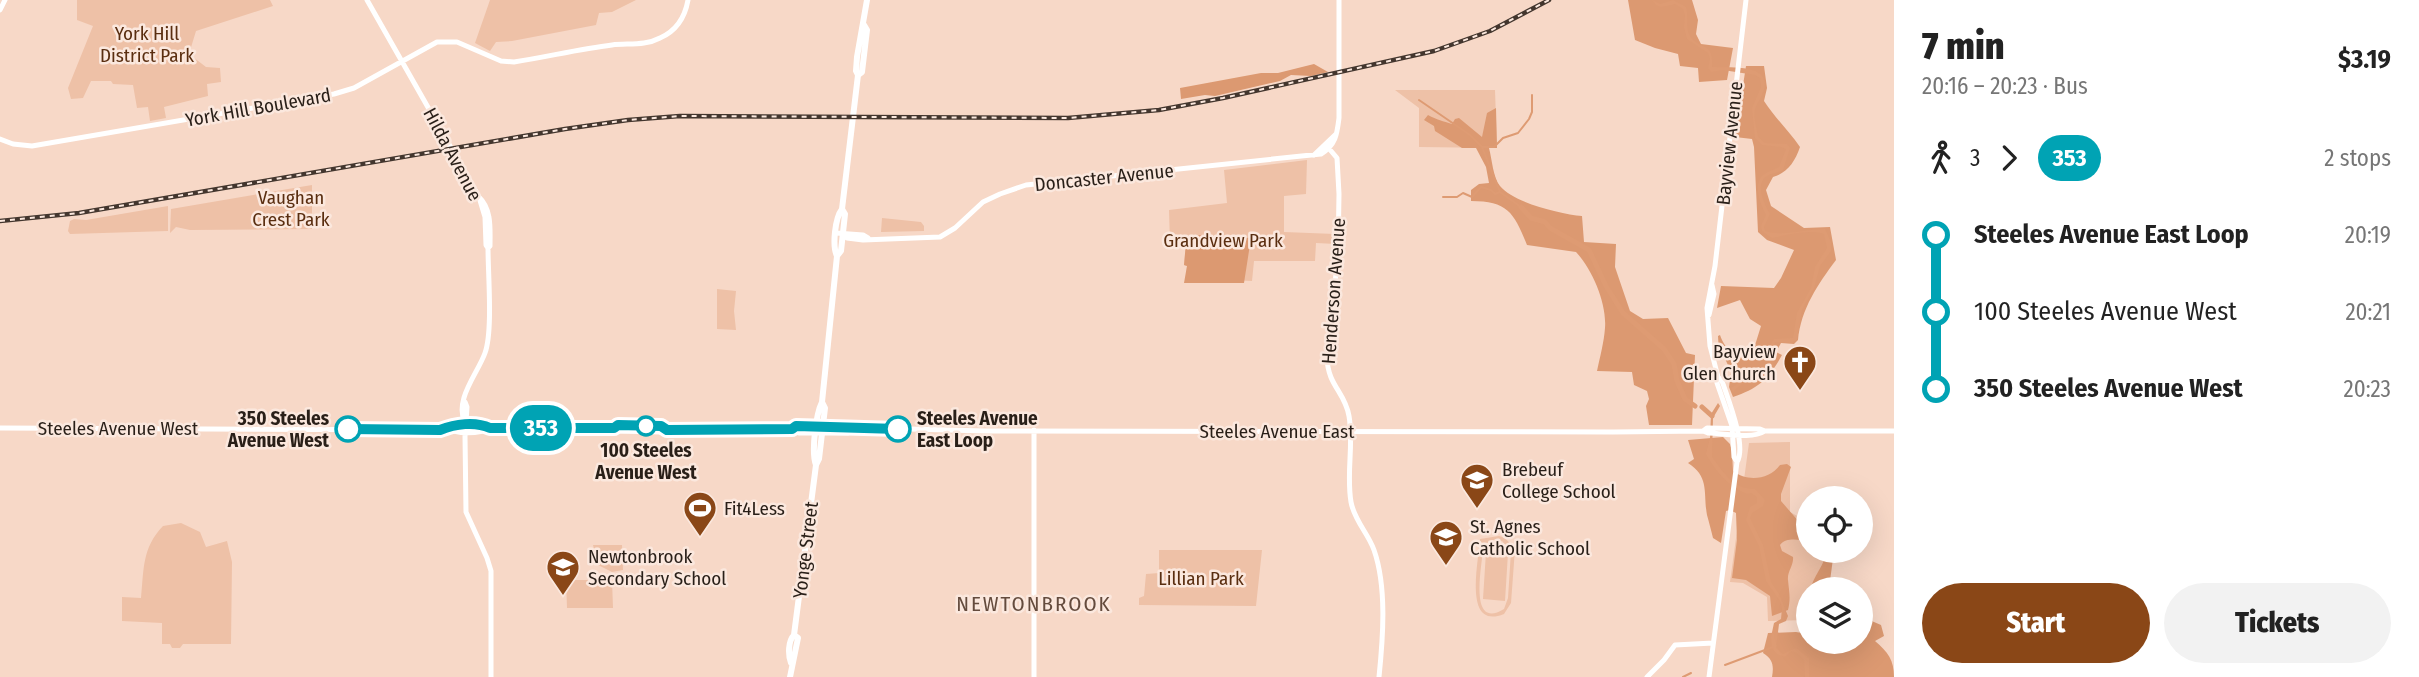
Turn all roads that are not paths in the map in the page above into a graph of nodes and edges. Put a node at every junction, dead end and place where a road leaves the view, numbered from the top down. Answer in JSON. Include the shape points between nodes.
{"nodes":[{"id":1,"x":5,"y":0,"type":"edge"},
{"id":2,"x":367,"y":0,"type":"edge"},
{"id":3,"x":688,"y":0,"type":"edge"},
{"id":4,"x":867,"y":0,"type":"edge"},
{"id":5,"x":1339,"y":0,"type":"edge"},
{"id":6,"x":1746,"y":0,"type":"edge"},
{"id":7,"x":0,"y":10,"type":"edge"},
{"id":8,"x":402,"y":61,"type":"junction"},
{"id":9,"x":0,"y":139,"type":"edge"},
{"id":10,"x":1328,"y":146,"type":"junction"},
{"id":11,"x":840,"y":234,"type":"junction"},
{"id":12,"x":1718,"y":377,"type":"junction"},
{"id":13,"x":1728,"y":413,"type":"junction"},
{"id":14,"x":1735,"y":420,"type":"junction"},
{"id":15,"x":465,"y":424,"type":"junction"},
{"id":16,"x":446,"y":427,"type":"junction"},
{"id":17,"x":0,"y":428,"type":"edge"},
{"id":18,"x":490,"y":428,"type":"junction"},
{"id":19,"x":792,"y":429,"type":"junction"},
{"id":20,"x":819,"y":430,"type":"junction"},
{"id":21,"x":1034,"y":430,"type":"junction"},
{"id":22,"x":1351,"y":431,"type":"junction"},
{"id":23,"x":1723,"y":431,"type":"junction"},
{"id":24,"x":1894,"y":431,"type":"edge"},
{"id":25,"x":465,"y":432,"type":"junction"},
{"id":26,"x":1735,"y":432,"type":"junction"},
{"id":27,"x":1751,"y":432,"type":"junction"},
{"id":28,"x":799,"y":433,"type":"junction"},
{"id":29,"x":1734,"y":443,"type":"junction"},
{"id":30,"x":815,"y":447,"type":"junction"},
{"id":31,"x":1738,"y":459,"type":"junction"},
{"id":32,"x":816,"y":465,"type":"junction"},
{"id":33,"x":1713,"y":643,"type":"junction"},
{"id":34,"x":491,"y":677,"type":"edge"},
{"id":35,"x":790,"y":677,"type":"edge"},
{"id":36,"x":1034,"y":677,"type":"edge"},
{"id":37,"x":1379,"y":677,"type":"edge"},
{"id":38,"x":1647,"y":677,"type":"edge"},
{"id":39,"x":1709,"y":677,"type":"edge"}],
"edges":[{"from":1,"to":7,"type":"street"},
{"from":2,"to":8,"type":"street","name":"Hilda Avenue"},
{"from":3,"to":8,"type":"street","name":"York Hill Boulevard","via":[[676,26],[652,41],[514,62],[457,42],[437,42]]},
{"from":4,"to":11,"type":"main road","name":"Yonge Street","via":[[838,213]]},
{"from":5,"to":10,"type":"street","via":[[1339,118]]},
{"from":6,"to":12,"type":"street","name":"Bayview Avenue","via":[[1708,300],[1710,346]]},
{"from":8,"to":9,"type":"street","name":"York Hill Boulevard","via":[[334,94],[32,146]]},
{"from":8,"to":15,"type":"street","name":"Hilda Avenue","via":[[489,216],[488,340],[468,385]]},
{"from":10,"to":11,"type":"street","name":"Doncaster Avenue","via":[[1314,155],[1026,185],[987,200],[944,236],[863,240]]},
{"from":10,"to":22,"type":"street","name":"Henderson Avenue","via":[[1339,165],[1339,230],[1326,358],[1331,382],[1346,405]]},
{"from":11,"to":20,"type":"main road","name":"Yonge Street","via":[[834,250]]},
{"from":12,"to":13,"type":"street","name":"Bayview Avenue"},
{"from":12,"to":14,"type":"street","name":"Bayview Avenue"},
{"from":13,"to":23,"type":"street"},
{"from":13,"to":26,"type":"street","name":"Bayview Avenue"},
{"from":14,"to":26,"type":"street","name":"Bayview Avenue"},
{"from":14,"to":27,"type":"street"},
{"from":15,"to":16,"type":"street","name":"Steeles Avenue West"},
{"from":15,"to":18,"type":"street","name":"Steeles Avenue West"},
{"from":15,"to":25,"type":"street"},
{"from":16,"to":17,"type":"street","name":"Steeles Avenue West"},
{"from":16,"to":25,"type":"street","name":"Steeles Avenue West"},
{"from":18,"to":19,"type":"street","name":"Steeles Avenue West"},
{"from":18,"to":25,"type":"street","name":"Steeles Avenue West"},
{"from":19,"to":20,"type":"street","name":"Steeles Avenue West"},
{"from":19,"to":28,"type":"street"},
{"from":20,"to":21,"type":"street","name":"Steeles Avenue East"},
{"from":20,"to":28,"type":"street"},
{"from":20,"to":30,"type":"main road","name":"Yonge Street"},
{"from":20,"to":32,"type":"main road","name":"Yonge Street"},
{"from":21,"to":22,"type":"street","name":"Steeles Avenue East"},
{"from":21,"to":36,"type":"street"},
{"from":22,"to":23,"type":"street","name":"Steeles Avenue East"},
{"from":22,"to":37,"type":"street","name":"Henderson Avenue","via":[[1351,503],[1374,550],[1382,604]]},
{"from":23,"to":26,"type":"street","name":"Steeles Avenue East"},
{"from":23,"to":29,"type":"street"},
{"from":24,"to":27,"type":"street","name":"Steeles Avenue East"},
{"from":25,"to":34,"type":"street","via":[[466,512],[491,571]]},
{"from":26,"to":27,"type":"street","name":"Steeles Avenue East"},
{"from":26,"to":29,"type":"street","name":"Bayview Avenue"},
{"from":26,"to":31,"type":"street","name":"Bayview Avenue"},
{"from":27,"to":31,"type":"street"},
{"from":28,"to":30,"type":"street"},
{"from":29,"to":31,"type":"street","name":"Bayview Avenue"},
{"from":30,"to":32,"type":"main road","name":"Yonge Street"},
{"from":31,"to":33,"type":"street","name":"Bayview Avenue"},
{"from":32,"to":35,"type":"main road","name":"Yonge Street","via":[[791,638]]},
{"from":33,"to":38,"type":"street","via":[[1675,645]]},
{"from":33,"to":39,"type":"street","name":"Bayview Avenue"}]}
